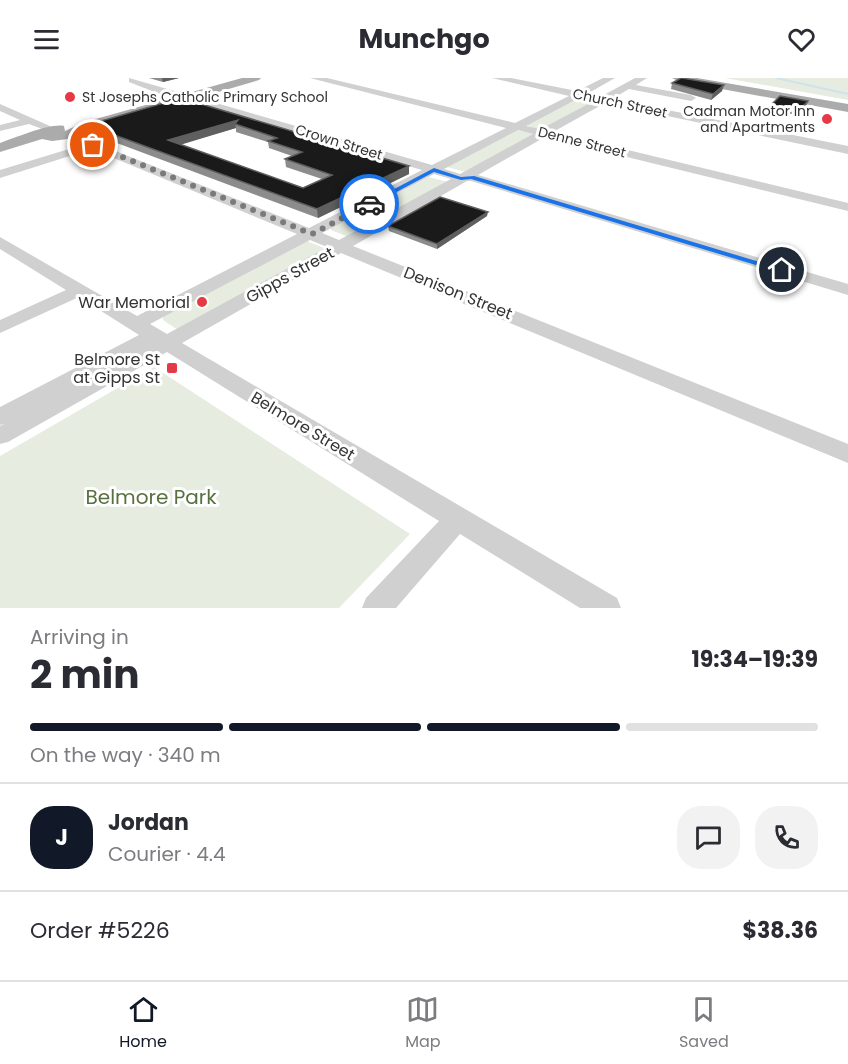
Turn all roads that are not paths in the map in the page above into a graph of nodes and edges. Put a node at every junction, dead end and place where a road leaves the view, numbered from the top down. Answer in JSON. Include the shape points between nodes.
{"nodes":[{"id":1,"x":243,"y":78,"type":"edge"},
{"id":2,"x":255,"y":78,"type":"edge"},
{"id":3,"x":315,"y":78,"type":"edge"},
{"id":4,"x":497,"y":78,"type":"edge"},
{"id":5,"x":588,"y":78,"type":"edge"},
{"id":6,"x":642,"y":78,"type":"edge"},
{"id":7,"x":678,"y":78,"type":"edge"},
{"id":8,"x":695,"y":78,"type":"edge"},
{"id":9,"x":128,"y":79,"type":"edge"},
{"id":10,"x":607,"y":80,"type":"edge"},
{"id":11,"x":627,"y":86,"type":"junction"},
{"id":12,"x":578,"y":94,"type":"junction"},
{"id":13,"x":185,"y":96,"type":"junction"},
{"id":14,"x":691,"y":98,"type":"dead end"},
{"id":15,"x":602,"y":100,"type":"junction"},
{"id":16,"x":848,"y":106,"type":"edge"},
{"id":17,"x":0,"y":107,"type":"edge"},
{"id":18,"x":31,"y":120,"type":"junction"},
{"id":19,"x":517,"y":127,"type":"junction"},
{"id":20,"x":0,"y":128,"type":"edge"},
{"id":21,"x":60,"y":133,"type":"junction"},
{"id":22,"x":544,"y":133,"type":"junction"},
{"id":23,"x":93,"y":145,"type":"junction"},
{"id":24,"x":0,"y":150,"type":"edge"},
{"id":25,"x":848,"y":150,"type":"edge"},
{"id":26,"x":434,"y":170,"type":"junction"},
{"id":27,"x":0,"y":174,"type":"edge"},
{"id":28,"x":461,"y":178,"type":"junction"},
{"id":29,"x":848,"y":207,"type":"edge"},
{"id":30,"x":312,"y":234,"type":"junction"},
{"id":31,"x":0,"y":243,"type":"edge"},
{"id":32,"x":342,"y":246,"type":"junction"},
{"id":33,"x":848,"y":290,"type":"edge"},
{"id":34,"x":78,"y":291,"type":"junction"},
{"id":35,"x":848,"y":300,"type":"edge"},
{"id":36,"x":0,"y":327,"type":"edge"},
{"id":37,"x":151,"y":335,"type":"junction"},
{"id":38,"x":0,"y":417,"type":"edge"},
{"id":39,"x":0,"y":436,"type":"edge"},
{"id":40,"x":848,"y":454,"type":"edge"},
{"id":41,"x":458,"y":518,"type":"junction"},
{"id":42,"x":377,"y":608,"type":"edge"},
{"id":43,"x":606,"y":608,"type":"edge"}],
"edges":[{"from":1,"to":13,"type":"main road"},
{"from":2,"to":13,"type":"main road"},
{"from":3,"to":19,"type":"street","name":"Denne Street"},
{"from":4,"to":12,"type":"street","name":"Church Street"},
{"from":5,"to":10,"type":"street"},
{"from":6,"to":11,"type":"street","name":"Gipps Street"},
{"from":7,"to":16,"type":"main road"},
{"from":8,"to":16,"type":"main road"},
{"from":9,"to":13,"type":"street","name":"Crown Street"},
{"from":10,"to":12,"type":"street","name":"Gipps Street"},
{"from":11,"to":14,"type":"street"},
{"from":11,"to":15,"type":"street","name":"Gipps Street"},
{"from":12,"to":15,"type":"street","name":"Church Street"},
{"from":12,"to":19,"type":"street","name":"Gipps Street"},
{"from":13,"to":21,"type":"main road"},
{"from":13,"to":26,"type":"street","name":"Crown Street"},
{"from":15,"to":22,"type":"street","name":"Gipps Street"},
{"from":15,"to":25,"type":"street","name":"Church Street"},
{"from":17,"to":18,"type":"street","name":"Denison Street"},
{"from":18,"to":20,"type":"street"},
{"from":18,"to":21,"type":"street","name":"Denison Street"},
{"from":19,"to":22,"type":"street","name":"Denne Street"},
{"from":19,"to":26,"type":"street","name":"Gipps Street"},
{"from":21,"to":23,"type":"street","name":"Denison Street"},
{"from":21,"to":24,"type":"main road"},
{"from":22,"to":28,"type":"street","name":"Gipps Street"},
{"from":22,"to":29,"type":"street","name":"Denne Street"},
{"from":23,"to":27,"type":"street"},
{"from":23,"to":30,"type":"street","name":"Denison Street"},
{"from":26,"to":28,"type":"street","name":"Crown Street"},
{"from":26,"to":30,"type":"street","name":"Gipps Street"},
{"from":28,"to":32,"type":"street","name":"Gipps Street"},
{"from":28,"to":33,"type":"street","name":"Crown Street","via":[[472,177]]},
{"from":28,"to":35,"type":"street","name":"Crown Street","via":[[462,183]]},
{"from":30,"to":32,"type":"street","name":"Denison Street"},
{"from":30,"to":37,"type":"street","name":"Gipps Street"},
{"from":31,"to":34,"type":"street","name":"Belmore Street"},
{"from":32,"to":37,"type":"street","name":"Gipps Street"},
{"from":32,"to":40,"type":"street","name":"Denison Street"},
{"from":34,"to":36,"type":"street"},
{"from":34,"to":37,"type":"street","name":"Belmore Street"},
{"from":37,"to":38,"type":"street","name":"Gipps Street"},
{"from":37,"to":39,"type":"street","name":"Gipps Street"},
{"from":37,"to":41,"type":"street","name":"Belmore Street"},
{"from":41,"to":42,"type":"street"},
{"from":41,"to":43,"type":"street","name":"Belmore Street"}]}
